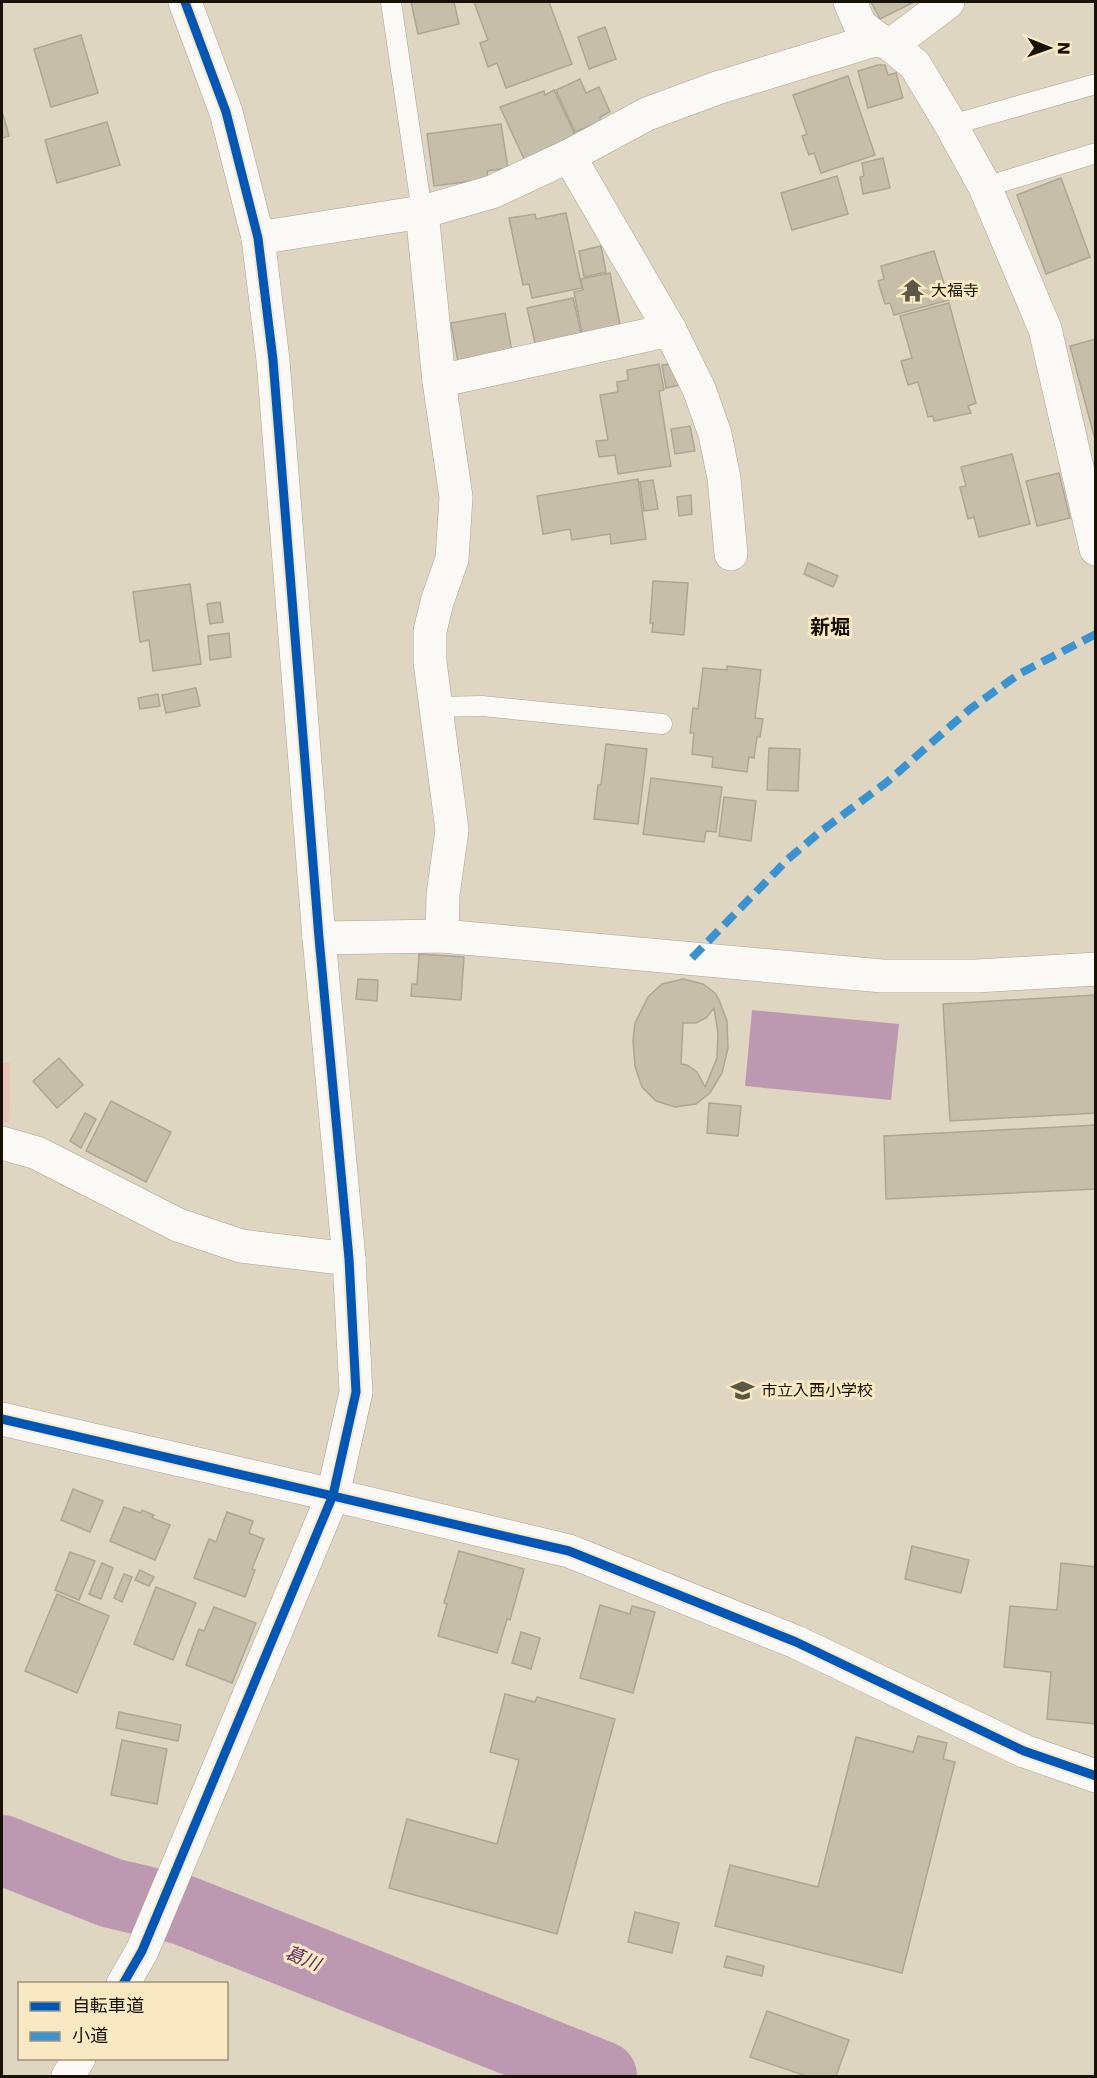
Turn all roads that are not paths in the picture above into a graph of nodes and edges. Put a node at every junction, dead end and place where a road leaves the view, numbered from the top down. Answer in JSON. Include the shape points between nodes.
{"nodes":[{"id":1,"x":185,"y":2,"type":"edge"},
{"id":2,"x":392,"y":2,"type":"edge"},
{"id":3,"x":850,"y":2,"type":"edge"},
{"id":4,"x":948,"y":2,"type":"edge"},
{"id":5,"x":884,"y":42,"type":"junction"},
{"id":6,"x":1095,"y":84,"type":"edge"},
{"id":7,"x":951,"y":125,"type":"junction"},
{"id":8,"x":1095,"y":153,"type":"edge"},
{"id":9,"x":569,"y":156,"type":"junction"},
{"id":10,"x":985,"y":187,"type":"junction"},
{"id":11,"x":422,"y":212,"type":"junction"},
{"id":12,"x":258,"y":238,"type":"junction"},
{"id":13,"x":670,"y":330,"type":"junction"},
{"id":14,"x":439,"y":381,"type":"junction"},
{"id":15,"x":1085,"y":460,"type":"edge"},
{"id":16,"x":1095,"y":549,"type":"edge"},
{"id":17,"x":731,"y":554,"type":"dead end"},
{"id":18,"x":435,"y":707,"type":"junction"},
{"id":19,"x":662,"y":723,"type":"dead end"},
{"id":20,"x":442,"y":936,"type":"junction"},
{"id":21,"x":320,"y":938,"type":"junction"},
{"id":22,"x":1095,"y":969,"type":"edge"},
{"id":23,"x":2,"y":1143,"type":"edge"},
{"id":24,"x":349,"y":1259,"type":"junction"},
{"id":25,"x":2,"y":1419,"type":"edge"},
{"id":26,"x":333,"y":1495,"type":"junction"},
{"id":27,"x":1095,"y":1776,"type":"edge"},
{"id":28,"x":124,"y":1982,"type":"edge"},
{"id":29,"x":78,"y":2060,"type":"edge"},
{"id":30,"x":68,"y":2076,"type":"edge"}],
"edges":[{"from":1,"to":12,"type":"street","via":[[226,112]]},
{"from":2,"to":11,"type":"lane"},
{"from":3,"to":5,"type":"street","via":[[860,25]]},
{"from":4,"to":5,"type":"street"},
{"from":5,"to":7,"type":"street","via":[[915,65]]},
{"from":5,"to":9,"type":"street","via":[[717,88],[647,114]]},
{"from":6,"to":7,"type":"lane"},
{"from":7,"to":10,"type":"street"},
{"from":8,"to":10,"type":"lane"},
{"from":9,"to":11,"type":"street","via":[[492,192]]},
{"from":9,"to":13,"type":"street"},
{"from":10,"to":15,"type":"street","via":[[1045,329]]},
{"from":11,"to":12,"type":"street"},
{"from":11,"to":14,"type":"street"},
{"from":12,"to":21,"type":"street","via":[[274,372]]},
{"from":13,"to":14,"type":"street"},
{"from":13,"to":17,"type":"street","via":[[699,389],[715,434],[724,478]]},
{"from":14,"to":18,"type":"street","via":[[456,498],[452,559],[430,631]]},
{"from":15,"to":16,"type":"street"},
{"from":18,"to":19,"type":"lane","via":[[482,706]]},
{"from":18,"to":20,"type":"street","via":[[452,830]]},
{"from":20,"to":21,"type":"street"},
{"from":20,"to":22,"type":"street","via":[[882,976],[977,976]]},
{"from":21,"to":24,"type":"street"},
{"from":23,"to":24,"type":"street","via":[[37,1153],[178,1226],[241,1246]]},
{"from":24,"to":26,"type":"street","via":[[356,1392]]},
{"from":25,"to":26,"type":"street"},
{"from":26,"to":27,"type":"street","via":[[569,1551],[796,1642],[1024,1750]]},
{"from":26,"to":28,"type":"street","via":[[142,1951]]},
{"from":29,"to":30,"type":"street"}]}
